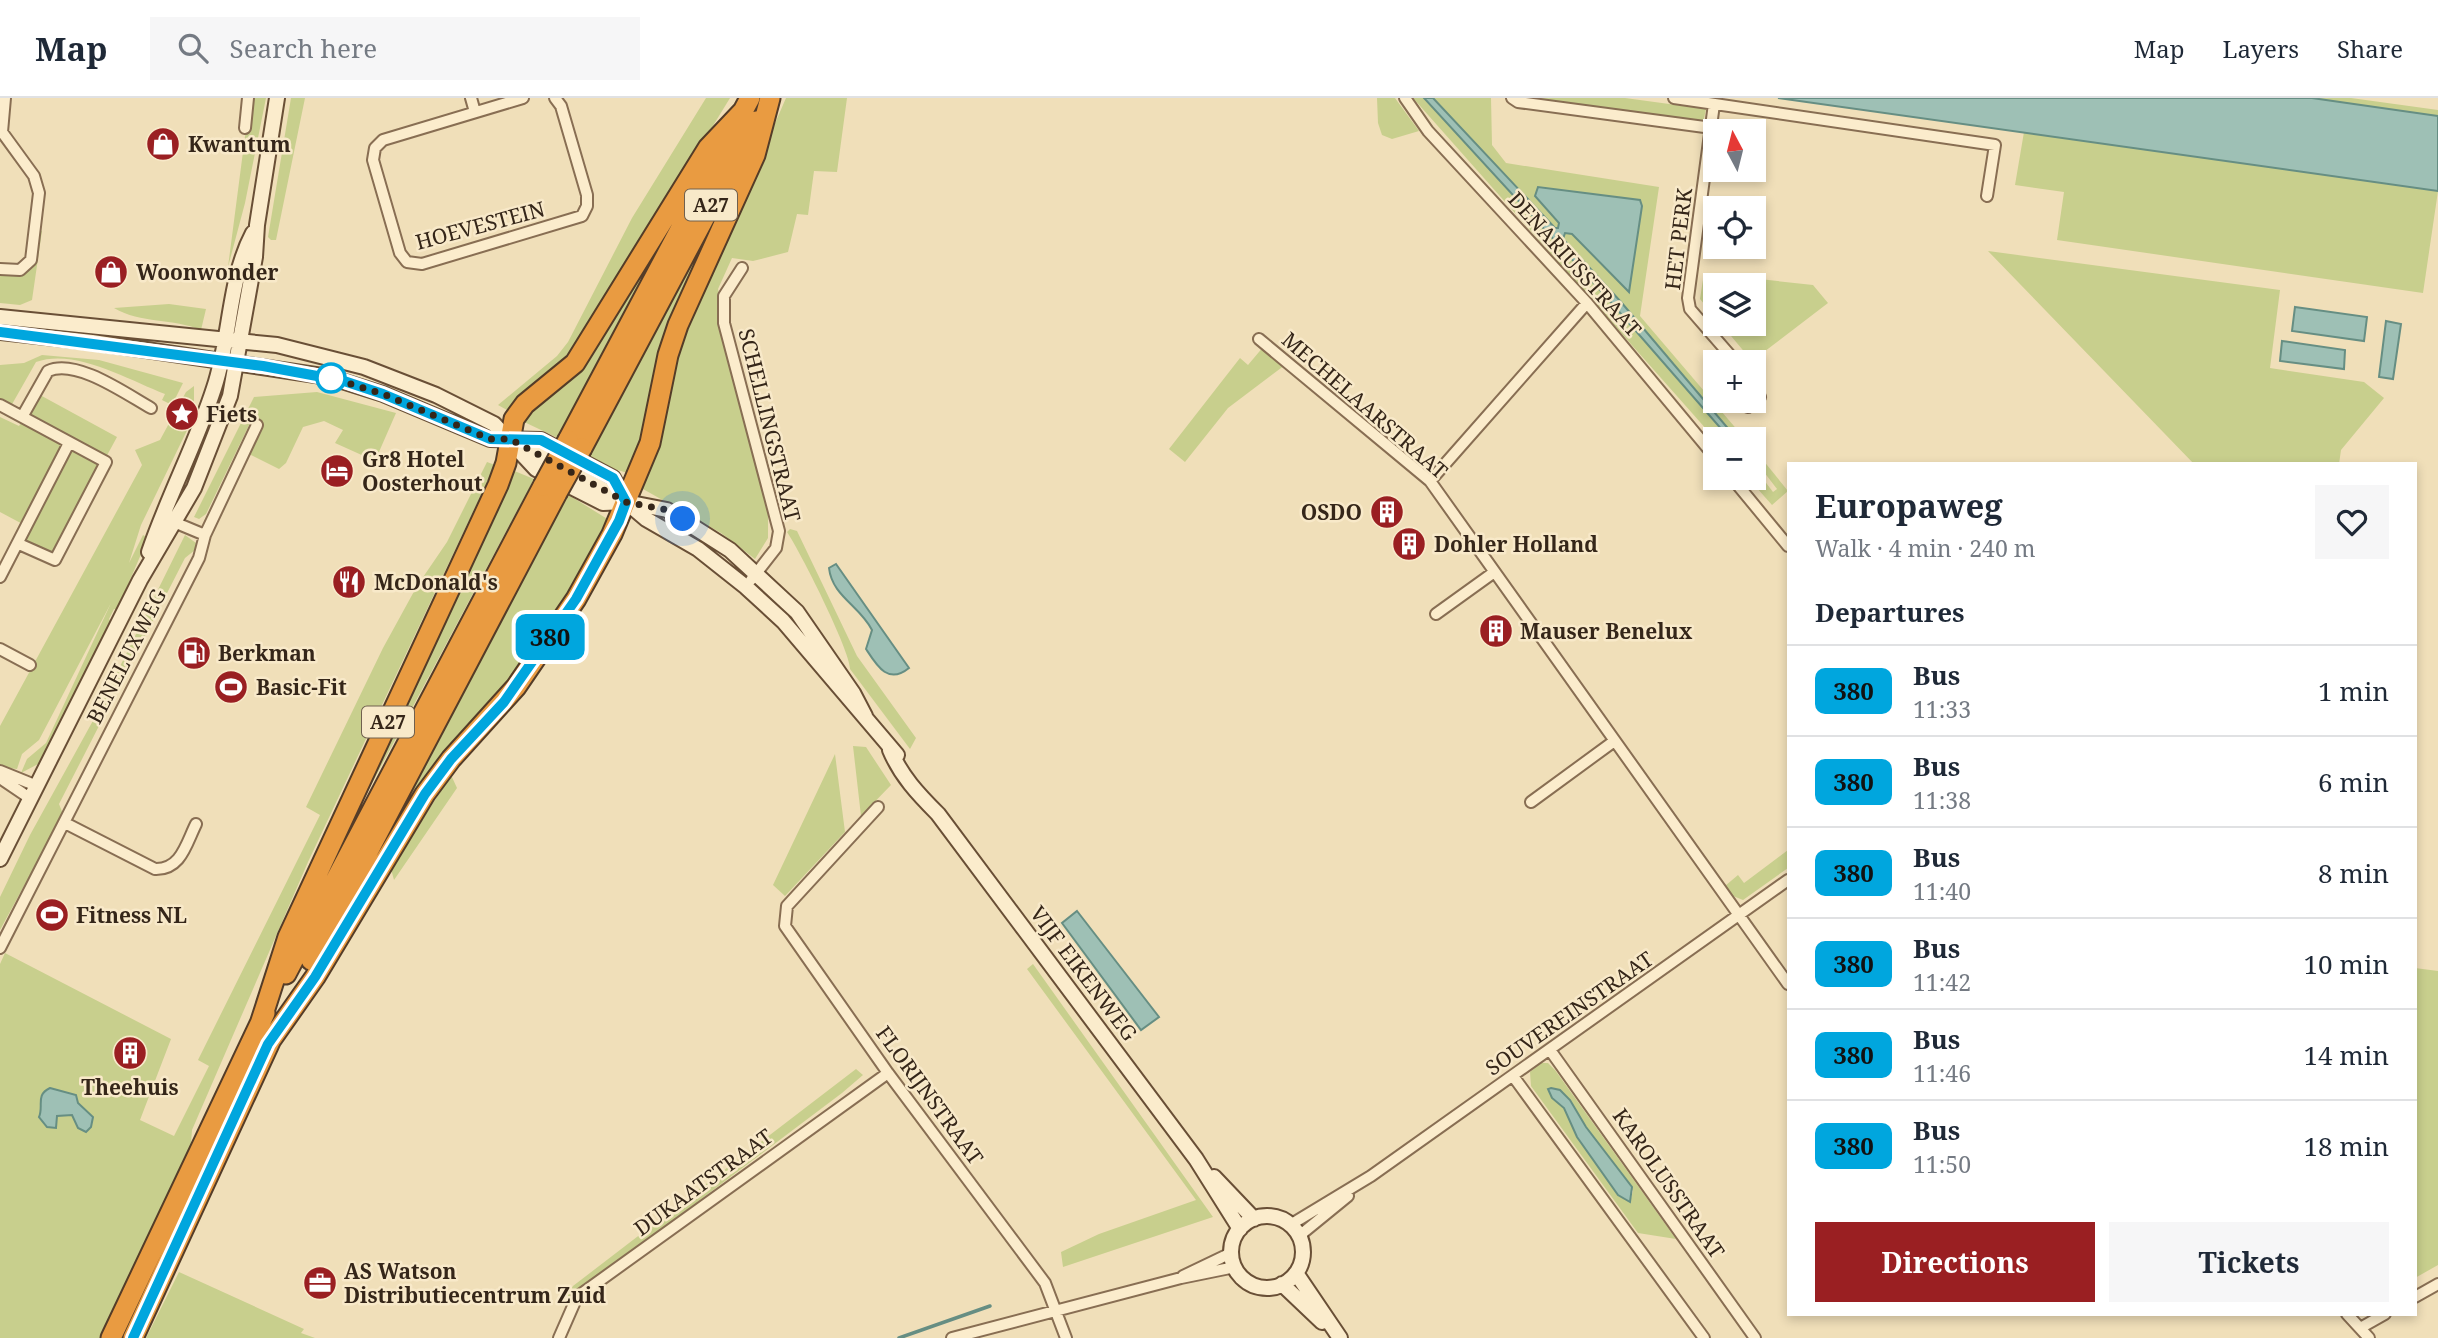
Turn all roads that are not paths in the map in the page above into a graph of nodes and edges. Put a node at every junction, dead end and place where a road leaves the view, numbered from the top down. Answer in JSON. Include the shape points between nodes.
{"nodes":[{"id":1,"x":5,"y":98,"type":"edge"},
{"id":2,"x":248,"y":98,"type":"edge"},
{"id":3,"x":277,"y":98,"type":"edge"},
{"id":4,"x":471,"y":98,"type":"edge"},
{"id":5,"x":523,"y":98,"type":"edge"},
{"id":6,"x":555,"y":98,"type":"edge"},
{"id":7,"x":769,"y":98,"type":"edge"},
{"id":8,"x":1405,"y":98,"type":"edge"},
{"id":9,"x":1512,"y":98,"type":"edge"},
{"id":10,"x":1674,"y":98,"type":"edge"},
{"id":11,"x":747,"y":104,"type":"edge"},
{"id":12,"x":1714,"y":104,"type":"junction"},
{"id":13,"x":475,"y":112,"type":"junction"},
{"id":14,"x":1713,"y":119,"type":"edge"},
{"id":15,"x":1703,"y":127,"type":"edge"},
{"id":16,"x":245,"y":128,"type":"dead end"},
{"id":17,"x":1,"y":132,"type":"edge"},
{"id":18,"x":1704,"y":182,"type":"edge"},
{"id":19,"x":1987,"y":196,"type":"dead end"},
{"id":20,"x":742,"y":268,"type":"dead end"},
{"id":21,"x":0,"y":269,"type":"edge"},
{"id":22,"x":1587,"y":303,"type":"junction"},
{"id":23,"x":0,"y":317,"type":"edge"},
{"id":24,"x":0,"y":332,"type":"edge"},
{"id":25,"x":233,"y":339,"type":"junction"},
{"id":26,"x":1259,"y":339,"type":"dead end"},
{"id":27,"x":1726,"y":350,"type":"edge"},
{"id":28,"x":220,"y":361,"type":"junction"},
{"id":29,"x":236,"y":363,"type":"junction"},
{"id":30,"x":0,"y":405,"type":"edge"},
{"id":31,"x":151,"y":408,"type":"dead end"},
{"id":32,"x":22,"y":417,"type":"junction"},
{"id":33,"x":257,"y":425,"type":"dead end"},
{"id":34,"x":510,"y":439,"type":"junction"},
{"id":35,"x":69,"y":443,"type":"junction"},
{"id":36,"x":1703,"y":443,"type":"edge"},
{"id":37,"x":575,"y":444,"type":"junction"},
{"id":38,"x":1430,"y":481,"type":"junction"},
{"id":39,"x":550,"y":489,"type":"junction"},
{"id":40,"x":1742,"y":490,"type":"edge"},
{"id":41,"x":626,"y":502,"type":"junction"},
{"id":42,"x":169,"y":520,"type":"junction"},
{"id":43,"x":205,"y":535,"type":"junction"},
{"id":44,"x":19,"y":544,"type":"junction"},
{"id":45,"x":1787,"y":545,"type":"edge"},
{"id":46,"x":757,"y":572,"type":"junction"},
{"id":47,"x":1493,"y":573,"type":"junction"},
{"id":48,"x":0,"y":577,"type":"edge"},
{"id":49,"x":746,"y":587,"type":"junction"},
{"id":50,"x":1436,"y":614,"type":"dead end"},
{"id":51,"x":0,"y":649,"type":"edge"},
{"id":52,"x":30,"y":665,"type":"dead end"},
{"id":53,"x":865,"y":716,"type":"junction"},
{"id":54,"x":1614,"y":742,"type":"junction"},
{"id":55,"x":0,"y":771,"type":"edge"},
{"id":56,"x":0,"y":778,"type":"edge"},
{"id":57,"x":34,"y":792,"type":"junction"},
{"id":58,"x":1531,"y":802,"type":"dead end"},
{"id":59,"x":878,"y":807,"type":"dead end"},
{"id":60,"x":65,"y":823,"type":"junction"},
{"id":61,"x":196,"y":824,"type":"dead end"},
{"id":62,"x":0,"y":859,"type":"edge"},
{"id":63,"x":1787,"y":881,"type":"edge"},
{"id":64,"x":1739,"y":915,"type":"junction"},
{"id":65,"x":0,"y":948,"type":"edge"},
{"id":66,"x":1787,"y":983,"type":"edge"},
{"id":67,"x":260,"y":1024,"type":"junction"},
{"id":68,"x":268,"y":1044,"type":"junction"},
{"id":69,"x":1550,"y":1050,"type":"junction"},
{"id":70,"x":888,"y":1073,"type":"junction"},
{"id":71,"x":1513,"y":1076,"type":"junction"},
{"id":72,"x":1196,"y":1158,"type":"junction"},
{"id":73,"x":1254,"y":1219,"type":"junction"},
{"id":74,"x":1240,"y":1228,"type":"junction"},
{"id":75,"x":1295,"y":1231,"type":"junction"},
{"id":76,"x":1233,"y":1260,"type":"junction"},
{"id":77,"x":1296,"y":1273,"type":"junction"},
{"id":78,"x":1282,"y":1284,"type":"junction"},
{"id":79,"x":2438,"y":1284,"type":"edge"},
{"id":80,"x":2417,"y":1296,"type":"edge"},
{"id":81,"x":1057,"y":1310,"type":"junction"},
{"id":82,"x":2349,"y":1316,"type":"edge"},
{"id":83,"x":2381,"y":1316,"type":"edge"},
{"id":84,"x":2362,"y":1327,"type":"junction"},
{"id":85,"x":1339,"y":1336,"type":"edge"},
{"id":86,"x":111,"y":1338,"type":"edge"},
{"id":87,"x":132,"y":1338,"type":"edge"},
{"id":88,"x":559,"y":1338,"type":"edge"},
{"id":89,"x":952,"y":1338,"type":"edge"},
{"id":90,"x":1066,"y":1338,"type":"edge"},
{"id":91,"x":1704,"y":1338,"type":"edge"},
{"id":92,"x":1755,"y":1338,"type":"edge"},
{"id":93,"x":2369,"y":1338,"type":"edge"}],
"edges":[{"from":1,"to":17,"type":"street"},
{"from":2,"to":16,"type":"street"},
{"from":3,"to":25,"type":"main road","name":"BENELUXWEG","via":[[257,225],[246,245]]},
{"from":4,"to":13,"type":"street"},
{"from":5,"to":13,"type":"street","name":"HOEVESTEIN"},
{"from":6,"to":13,"type":"street","name":"HOEVESTEIN","via":[[587,195],[582,216],[422,264],[407,262],[400,253],[373,160],[375,148],[383,140]]},
{"from":7,"to":37,"type":"highway","number":"A27"},
{"from":7,"to":41,"type":"highway","number":"A27","via":[[755,155],[678,325],[650,443]]},
{"from":8,"to":22,"type":"street","name":"DENARIUSSTRAAT","via":[[1428,131]]},
{"from":9,"to":15,"type":"street"},
{"from":10,"to":12,"type":"street"},
{"from":11,"to":34,"type":"highway","number":"A27","via":[[708,148],[593,339],[575,363],[525,404],[514,419]]},
{"from":11,"to":37,"type":"highway","number":"A27"},
{"from":12,"to":14,"type":"street","name":"HET PERK"},
{"from":12,"to":19,"type":"street","via":[[1995,145]]},
{"from":17,"to":21,"type":"street","via":[[34,176],[39,193],[31,260],[20,270]]},
{"from":18,"to":27,"type":"street","name":"HET PERK","via":[[1688,298],[1690,309]]},
{"from":20,"to":46,"type":"street","name":"SCHELLINGSTRAAT","via":[[724,296],[724,323],[779,531],[776,548]]},
{"from":22,"to":36,"type":"street","name":"DENARIUSSTRAAT"},
{"from":22,"to":38,"type":"street"},
{"from":23,"to":25,"type":"main road"},
{"from":24,"to":28,"type":"main road"},
{"from":25,"to":28,"type":"main road","name":"BENELUXWEG"},
{"from":25,"to":29,"type":"main road","name":"BENELUXWEG"},
{"from":25,"to":34,"type":"main road","via":[[335,358],[393,377],[494,424]]},
{"from":26,"to":38,"type":"street","name":"MECHELAARSTRAAT"},
{"from":28,"to":29,"type":"main road"},
{"from":28,"to":42,"type":"main road","name":"BENELUXWEG","via":[[216,385]]},
{"from":29,"to":34,"type":"main road","via":[[349,383],[490,439]]},
{"from":29,"to":42,"type":"main road","name":"BENELUXWEG","via":[[230,396],[194,488]]},
{"from":30,"to":32,"type":"street"},
{"from":31,"to":32,"type":"street","via":[[85,372],[55,368],[48,371]]},
{"from":32,"to":35,"type":"street"},
{"from":33,"to":43,"type":"street","name":"BENELUXWEG"},
{"from":34,"to":41,"type":"main road","via":[[536,469],[603,503]]},
{"from":34,"to":41,"type":"main road","via":[[541,440],[613,478]]},
{"from":34,"to":67,"type":"highway","number":"A27","via":[[498,485],[288,937]]},
{"from":35,"to":44,"type":"street"},
{"from":35,"to":44,"type":"street","via":[[106,462],[55,560]]},
{"from":37,"to":39,"type":"highway","number":"A27","bridge":true},
{"from":38,"to":47,"type":"street","name":"MECHELAARSTRAAT"},
{"from":39,"to":67,"type":"highway","number":"A27"},
{"from":39,"to":68,"type":"highway","number":"A27"},
{"from":40,"to":45,"type":"street"},
{"from":41,"to":46,"type":"main road","name":"VIJF EIKENWEG","via":[[667,510],[698,527]]},
{"from":41,"to":49,"type":"main road","name":"VIJF EIKENWEG"},
{"from":41,"to":68,"type":"highway","number":"A27","via":[[576,599],[504,702],[425,794],[315,977]]},
{"from":42,"to":43,"type":"street"},
{"from":42,"to":57,"type":"main road","name":"BENELUXWEG"},
{"from":43,"to":60,"type":"street","name":"BENELUXWEG","via":[[199,558]]},
{"from":44,"to":48,"type":"street"},
{"from":46,"to":49,"type":"street","name":"SCHELLINGSTRAAT"},
{"from":46,"to":53,"type":"main road","name":"VIJF EIKENWEG","via":[[797,612]]},
{"from":47,"to":50,"type":"street"},
{"from":47,"to":54,"type":"street","name":"MECHELAARSTRAAT"},
{"from":49,"to":53,"type":"main road","name":"VIJF EIKENWEG","via":[[783,621]]},
{"from":51,"to":52,"type":"street"},
{"from":53,"to":72,"type":"main road","name":"VIJF EIKENWEG","via":[[905,762],[938,814]]},
{"from":54,"to":58,"type":"street"},
{"from":54,"to":64,"type":"street","name":"MECHELAARSTRAAT"},
{"from":55,"to":57,"type":"street"},
{"from":56,"to":57,"type":"street"},
{"from":57,"to":62,"type":"main road","name":"BENELUXWEG"},
{"from":59,"to":70,"type":"street","name":"FLORIJNSTRAAT","via":[[787,906],[784,917],[785,926]]},
{"from":60,"to":61,"type":"street","via":[[155,869],[167,870],[177,862]]},
{"from":60,"to":65,"type":"street","name":"BENELUXWEG"},
{"from":63,"to":64,"type":"street","name":"SOUVEREINSTRAAT"},
{"from":64,"to":66,"type":"street","name":"MECHELAARSTRAAT"},
{"from":64,"to":69,"type":"street","name":"SOUVEREINSTRAAT"},
{"from":67,"to":86,"type":"highway","number":"A27"},
{"from":68,"to":87,"type":"highway","number":"A27"},
{"from":69,"to":71,"type":"street","name":"SOUVEREINSTRAAT"},
{"from":69,"to":92,"type":"street","name":"KAROLUSSTRAAT"},
{"from":70,"to":81,"type":"street","name":"FLORIJNSTRAAT","via":[[1045,1283]]},
{"from":70,"to":88,"type":"street","name":"DUKAATSTRAAT","via":[[577,1297]]},
{"from":71,"to":75,"type":"street","name":"SOUVEREINSTRAAT"},
{"from":71,"to":91,"type":"street"},
{"from":72,"to":73,"type":"main road","name":"VIJF EIKENWEG"},
{"from":72,"to":74,"type":"main road","name":"VIJF EIKENWEG"},
{"from":73,"to":74,"type":"main road"},
{"from":73,"to":75,"type":"main road","via":[[1273,1217]]},
{"from":74,"to":76,"type":"main road"},
{"from":75,"to":77,"type":"main road","via":[[1303,1255]]},
{"from":76,"to":78,"type":"main road","via":[[1255,1286]]},
{"from":76,"to":81,"type":"street"},
{"from":77,"to":78,"type":"main road"},
{"from":77,"to":85,"type":"main road"},
{"from":78,"to":85,"type":"main road"},
{"from":79,"to":80,"type":"street"},
{"from":81,"to":89,"type":"street"},
{"from":81,"to":90,"type":"street","name":"FLORIJNSTRAAT"},
{"from":82,"to":84,"type":"street"},
{"from":83,"to":84,"type":"street"},
{"from":84,"to":93,"type":"street"}]}
